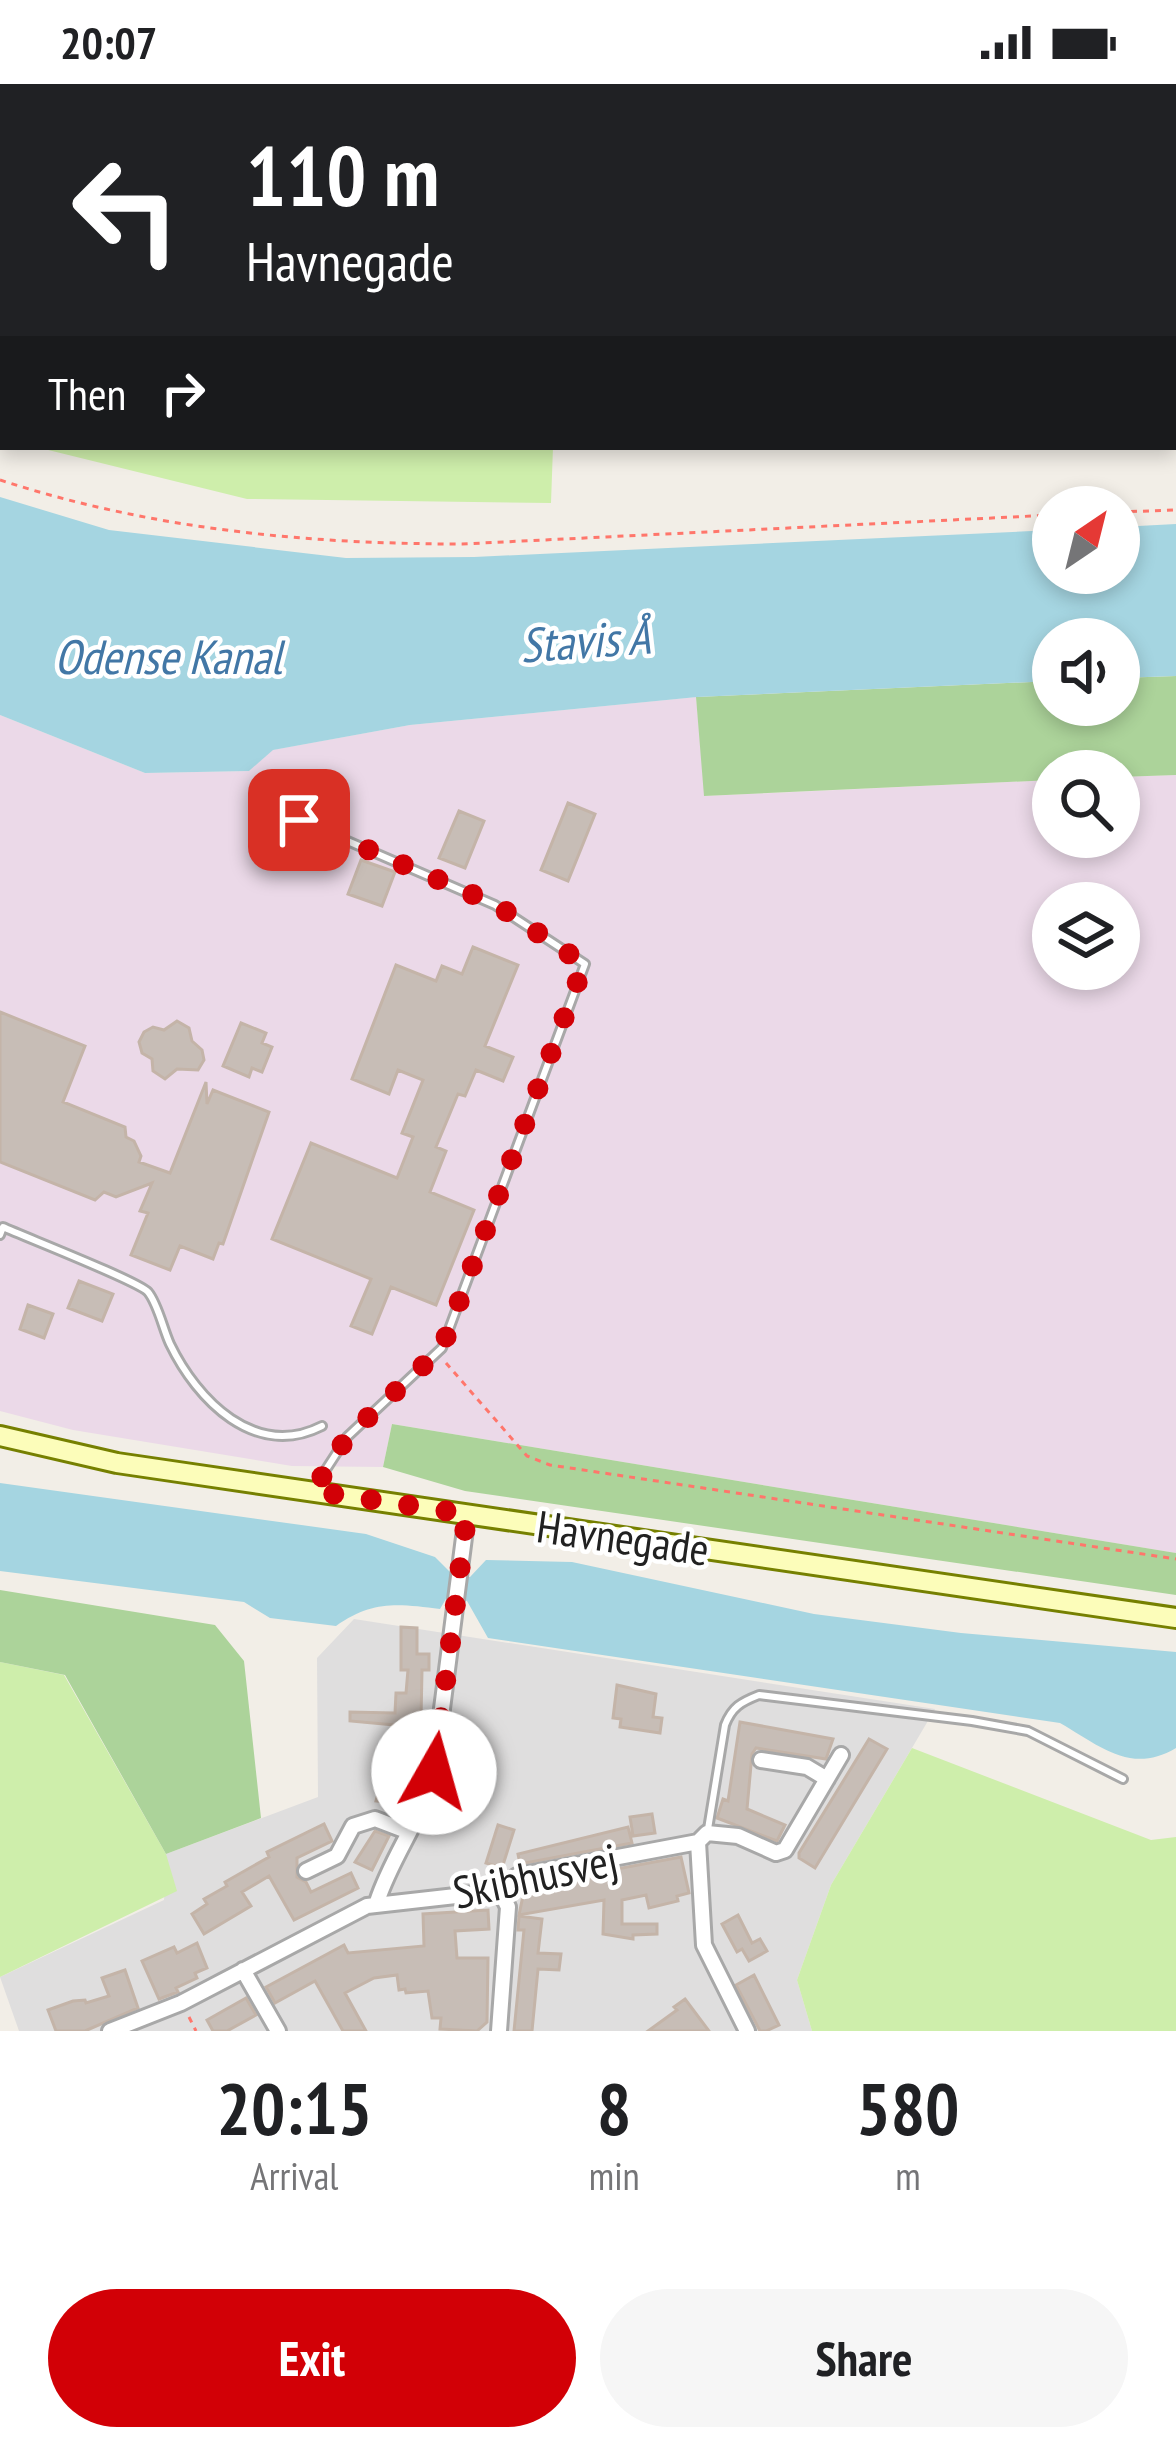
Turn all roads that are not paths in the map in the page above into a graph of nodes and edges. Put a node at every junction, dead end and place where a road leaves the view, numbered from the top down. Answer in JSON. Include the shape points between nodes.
{"nodes":[{"id":1,"x":260,"y":803,"type":"dead end"},
{"id":2,"x":0,"y":1235,"type":"edge"},
{"id":3,"x":322,"y":1426,"type":"dead end"},
{"id":4,"x":0,"y":1436,"type":"edge"},
{"id":5,"x":313,"y":1491,"type":"junction"},
{"id":6,"x":467,"y":1514,"type":"junction"},
{"id":7,"x":1176,"y":1618,"type":"edge"},
{"id":8,"x":841,"y":1755,"type":"dead end"},
{"id":9,"x":761,"y":1760,"type":"dead end"},
{"id":10,"x":827,"y":1779,"type":"junction"},
{"id":11,"x":1123,"y":1779,"type":"dead end"},
{"id":12,"x":409,"y":1832,"type":"junction"},
{"id":13,"x":703,"y":1838,"type":"junction"},
{"id":14,"x":307,"y":1871,"type":"dead end"},
{"id":15,"x":500,"y":1891,"type":"junction"},
{"id":16,"x":377,"y":1902,"type":"junction"},
{"id":17,"x":243,"y":1970,"type":"junction"},
{"id":18,"x":110,"y":2031,"type":"edge"},
{"id":19,"x":278,"y":2031,"type":"edge"},
{"id":20,"x":499,"y":2031,"type":"edge"},
{"id":21,"x":747,"y":2031,"type":"edge"}],
"edges":[{"from":1,"to":5,"type":"lane","via":[[495,904],[584,964],[438,1352],[347,1437]]},
{"from":2,"to":3,"type":"lane","via":[[4,1227],[147,1291],[193,1385],[242,1428],[279,1436]]},
{"from":4,"to":5,"type":"street","name":"Havnegade","via":[[117,1463]]},
{"from":5,"to":6,"type":"street","name":"Havnegade"},
{"from":6,"to":7,"type":"street","name":"Havnegade"},
{"from":6,"to":12,"type":"street","via":[[434,1772]]},
{"from":8,"to":10,"type":"street","name":"Skibhusvej"},
{"from":9,"to":10,"type":"street"},
{"from":10,"to":13,"type":"street","name":"Skibhusvej","via":[[785,1850],[738,1836]]},
{"from":11,"to":13,"type":"lane","via":[[1028,1731],[759,1695],[730,1712]]},
{"from":12,"to":14,"type":"street","name":"Skibhusvej","via":[[375,1819],[353,1826],[337,1856]]},
{"from":12,"to":16,"type":"street"},
{"from":13,"to":15,"type":"street","name":"Skibhusvej","via":[[518,1876]]},
{"from":13,"to":21,"type":"street","via":[[700,1930]]},
{"from":15,"to":16,"type":"street","name":"Skibhusvej"},
{"from":15,"to":20,"type":"street","via":[[508,1907]]},
{"from":16,"to":17,"type":"street","name":"Skibhusvej"},
{"from":17,"to":18,"type":"street","name":"Skibhusvej"},
{"from":17,"to":19,"type":"street"}]}
